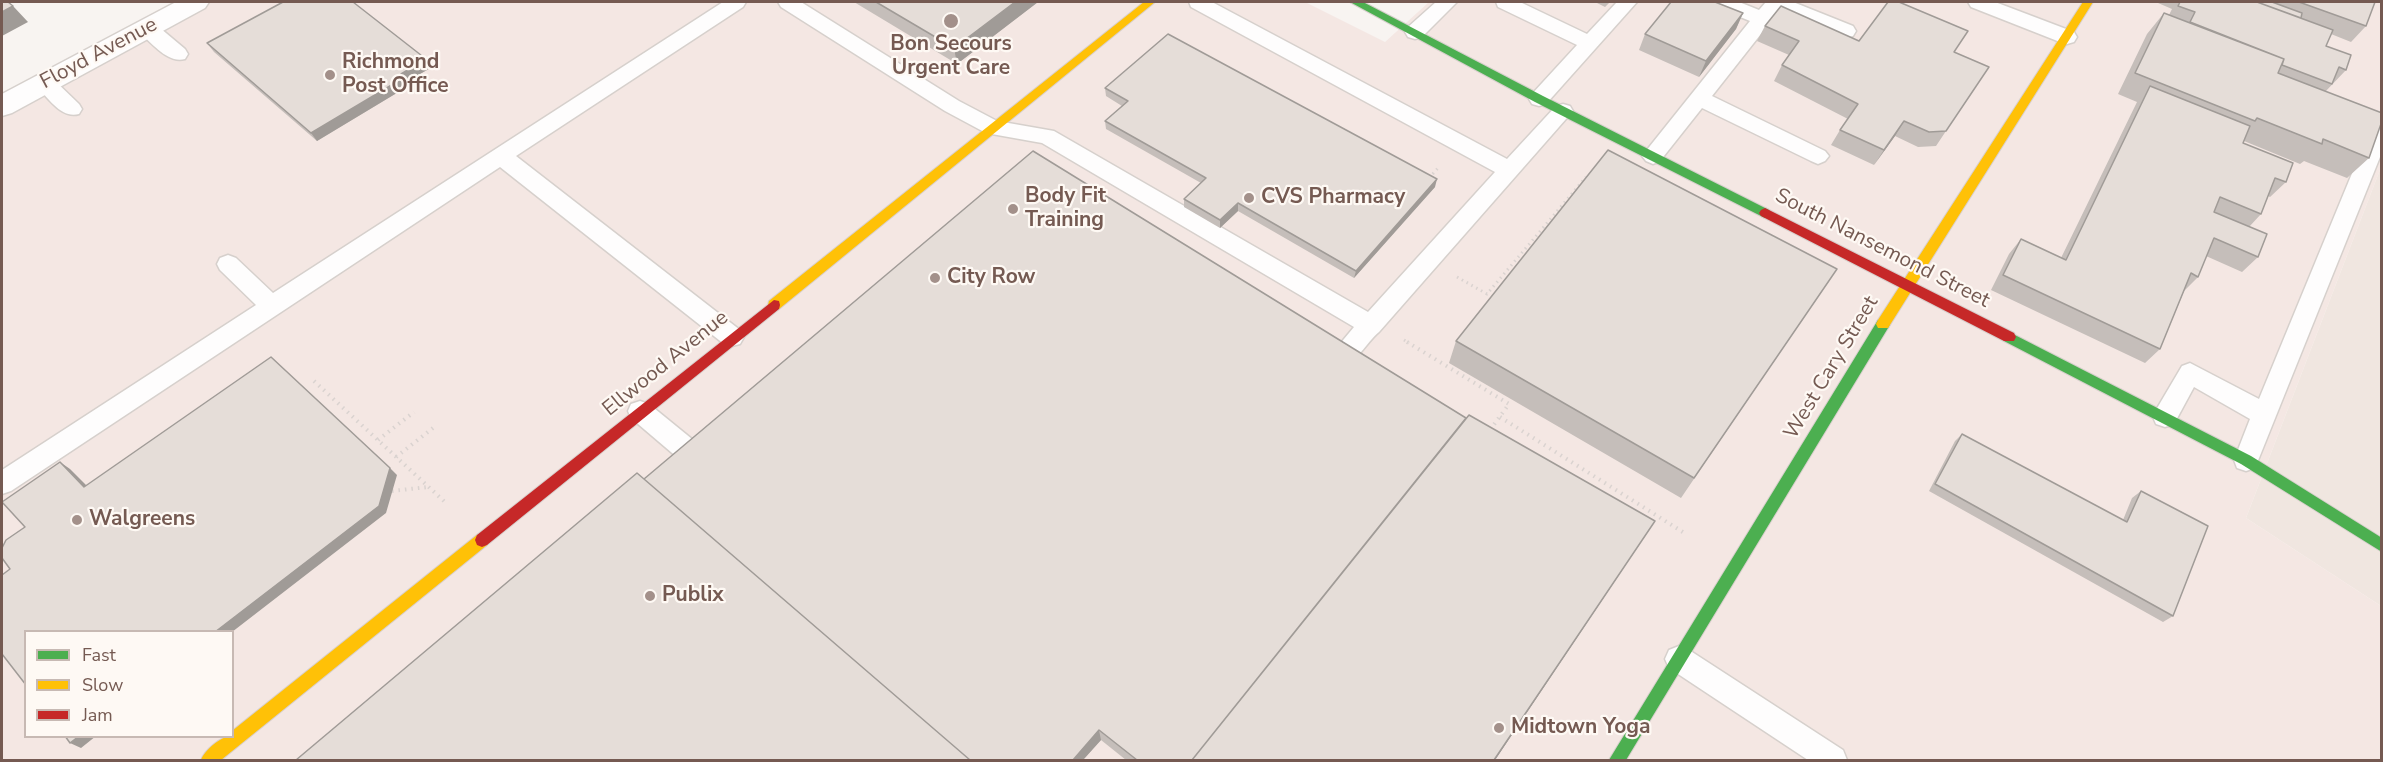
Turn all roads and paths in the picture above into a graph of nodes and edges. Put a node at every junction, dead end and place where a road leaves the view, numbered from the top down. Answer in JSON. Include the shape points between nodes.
{"nodes":[{"id":1,"x":196,"y":2,"type":"edge"},
{"id":2,"x":736,"y":2,"type":"edge"},
{"id":3,"x":788,"y":2,"type":"edge"},
{"id":4,"x":1150,"y":2,"type":"edge"},
{"id":5,"x":1198,"y":2,"type":"edge"},
{"id":6,"x":1355,"y":2,"type":"edge"},
{"id":7,"x":1447,"y":2,"type":"edge"},
{"id":8,"x":1505,"y":2,"type":"edge"},
{"id":9,"x":1627,"y":2,"type":"edge"},
{"id":10,"x":1723,"y":2,"type":"edge"},
{"id":11,"x":1978,"y":2,"type":"edge"},
{"id":12,"x":2088,"y":2,"type":"edge"},
{"id":13,"x":1762,"y":19,"type":"junction"},
{"id":14,"x":147,"y":28,"type":"junction"},
{"id":15,"x":1415,"y":32,"type":"junction"},
{"id":16,"x":1846,"y":32,"type":"edge"},
{"id":17,"x":2067,"y":37,"type":"junction"},
{"id":18,"x":1589,"y":43,"type":"junction"},
{"id":19,"x":178,"y":54,"type":"dead end"},
{"id":20,"x":45,"y":83,"type":"junction"},
{"id":21,"x":1699,"y":98,"type":"junction"},
{"id":22,"x":1539,"y":99,"type":"junction"},
{"id":23,"x":2,"y":106,"type":"edge"},
{"id":24,"x":72,"y":109,"type":"dead end"},
{"id":25,"x":1563,"y":111,"type":"junction"},
{"id":26,"x":2382,"y":125,"type":"edge"},
{"id":27,"x":993,"y":128,"type":"junction"},
{"id":28,"x":501,"y":156,"type":"junction"},
{"id":29,"x":1653,"y":156,"type":"junction"},
{"id":30,"x":1818,"y":156,"type":"dead end"},
{"id":31,"x":1510,"y":170,"type":"junction"},
{"id":32,"x":1591,"y":171,"type":"edge"},
{"id":33,"x":1419,"y":172,"type":"edge"},
{"id":34,"x":1433,"y":180,"type":"edge"},
{"id":35,"x":228,"y":264,"type":"dead end"},
{"id":36,"x":1456,"y":277,"type":"dead end"},
{"id":37,"x":1907,"y":284,"type":"junction"},
{"id":38,"x":272,"y":306,"type":"junction"},
{"id":39,"x":1371,"y":325,"type":"junction"},
{"id":40,"x":1410,"y":330,"type":"dead end"},
{"id":41,"x":732,"y":337,"type":"junction"},
{"id":42,"x":1341,"y":357,"type":"edge"},
{"id":43,"x":314,"y":381,"type":"dead end"},
{"id":44,"x":640,"y":411,"type":"junction"},
{"id":45,"x":414,"y":412,"type":"dead end"},
{"id":46,"x":2265,"y":415,"type":"junction"},
{"id":47,"x":1500,"y":417,"type":"junction"},
{"id":48,"x":2165,"y":417,"type":"junction"},
{"id":49,"x":433,"y":428,"type":"dead end"},
{"id":50,"x":1487,"y":433,"type":"edge"},
{"id":51,"x":378,"y":440,"type":"junction"},
{"id":52,"x":694,"y":456,"type":"edge"},
{"id":53,"x":396,"y":457,"type":"junction"},
{"id":54,"x":2247,"y":460,"type":"junction"},
{"id":55,"x":2,"y":483,"type":"edge"},
{"id":56,"x":429,"y":487,"type":"junction"},
{"id":57,"x":392,"y":491,"type":"dead end"},
{"id":58,"x":446,"y":503,"type":"dead end"},
{"id":59,"x":1686,"y":534,"type":"dead end"},
{"id":60,"x":2382,"y":546,"type":"edge"},
{"id":61,"x":1679,"y":659,"type":"junction"},
{"id":62,"x":209,"y":760,"type":"edge"},
{"id":63,"x":1617,"y":760,"type":"edge"},
{"id":64,"x":1833,"y":760,"type":"edge"}],
"edges":[{"from":1,"to":14,"type":"street","name":"Floyd Avenue"},
{"from":2,"to":28,"type":"lane"},
{"from":3,"to":27,"type":"lane"},
{"from":4,"to":27,"type":"main road","name":"Ellwood Avenue"},
{"from":5,"to":31,"type":"lane"},
{"from":6,"to":15,"type":"main road","name":"South Nansemond Street"},
{"from":7,"to":15,"type":"lane"},
{"from":8,"to":18,"type":"lane"},
{"from":9,"to":18,"type":"lane"},
{"from":10,"to":13,"type":"lane"},
{"from":11,"to":17,"type":"lane"},
{"from":12,"to":17,"type":"main road","name":"West Cary Street"},
{"from":13,"to":16,"type":"lane","via":[[1776,2]]},
{"from":13,"to":21,"type":"lane"},
{"from":14,"to":19,"type":"lane"},
{"from":14,"to":20,"type":"street","name":"Floyd Avenue"},
{"from":15,"to":22,"type":"main road","name":"South Nansemond Street"},
{"from":17,"to":37,"type":"main road","name":"West Cary Street"},
{"from":18,"to":22,"type":"lane"},
{"from":20,"to":23,"type":"street","name":"Floyd Avenue"},
{"from":20,"to":24,"type":"lane"},
{"from":21,"to":29,"type":"lane"},
{"from":21,"to":30,"type":"lane"},
{"from":22,"to":25,"type":"main road","name":"South Nansemond Street"},
{"from":25,"to":29,"type":"main road","name":"South Nansemond Street"},
{"from":25,"to":31,"type":"lane"},
{"from":26,"to":46,"type":"lane"},
{"from":27,"to":39,"type":"lane","via":[[1047,136]]},
{"from":27,"to":41,"type":"main road","name":"Ellwood Avenue"},
{"from":28,"to":38,"type":"lane"},
{"from":28,"to":41,"type":"lane"},
{"from":29,"to":37,"type":"main road","name":"South Nansemond Street"},
{"from":31,"to":39,"type":"lane"},
{"from":32,"to":36,"type":"path","via":[[1487,294]]},
{"from":33,"to":34,"type":"path"},
{"from":35,"to":38,"type":"lane"},
{"from":37,"to":48,"type":"main road","name":"South Nansemond Street"},
{"from":37,"to":61,"type":"main road","name":"West Cary Street"},
{"from":38,"to":55,"type":"lane"},
{"from":39,"to":42,"type":"lane"},
{"from":40,"to":47,"type":"path","via":[[1402,339],[1509,404]]},
{"from":41,"to":44,"type":"main road","name":"Ellwood Avenue"},
{"from":43,"to":51,"type":"path"},
{"from":44,"to":52,"type":"lane"},
{"from":44,"to":62,"type":"main road","name":"Ellwood Avenue"},
{"from":45,"to":51,"type":"path"},
{"from":46,"to":48,"type":"lane","via":[[2190,373]]},
{"from":46,"to":54,"type":"lane"},
{"from":47,"to":50,"type":"path"},
{"from":47,"to":59,"type":"path"},
{"from":48,"to":54,"type":"main road","name":"South Nansemond Street"},
{"from":49,"to":53,"type":"path"},
{"from":51,"to":53,"type":"path"},
{"from":53,"to":56,"type":"path"},
{"from":54,"to":60,"type":"main road","name":"South Nansemond Street"},
{"from":56,"to":57,"type":"path"},
{"from":56,"to":58,"type":"path"},
{"from":61,"to":63,"type":"main road","name":"West Cary Street"},
{"from":61,"to":64,"type":"lane"}]}
